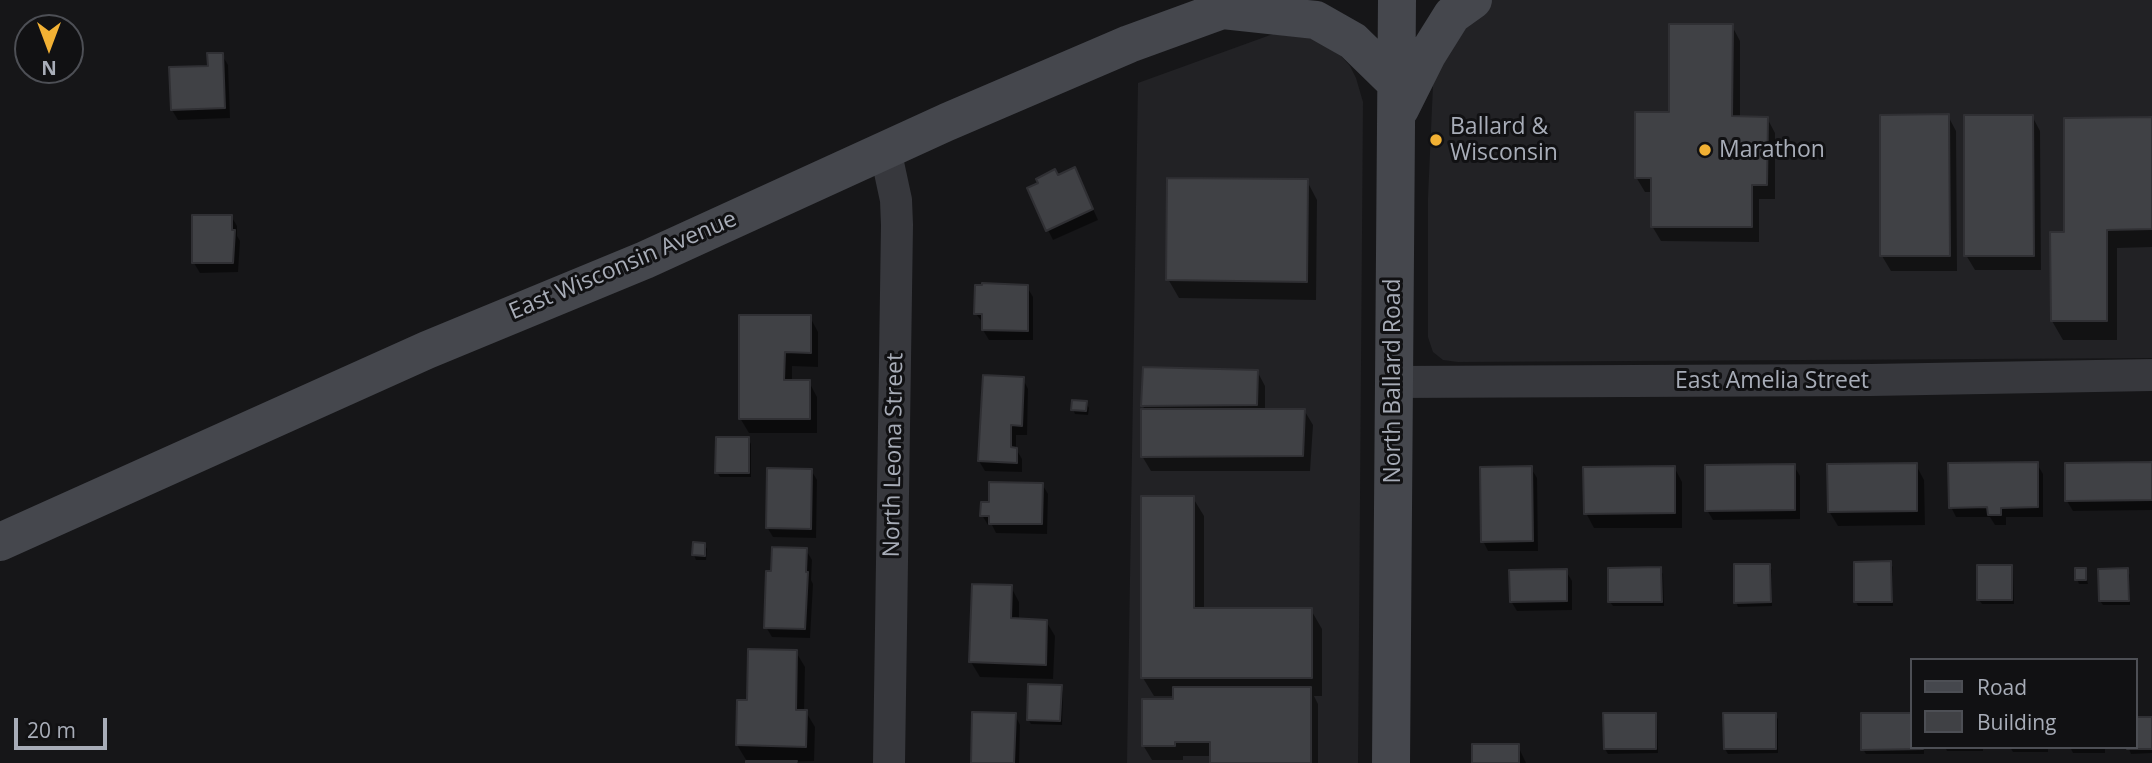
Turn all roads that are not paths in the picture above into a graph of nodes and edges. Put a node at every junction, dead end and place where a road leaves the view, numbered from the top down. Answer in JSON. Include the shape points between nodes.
{"nodes":[{"id":1,"x":1397,"y":0,"type":"edge"},
{"id":2,"x":1473,"y":0,"type":"edge"},
{"id":3,"x":1235,"y":5,"type":"edge"},
{"id":4,"x":1396,"y":100,"type":"junction"},
{"id":5,"x":885,"y":149,"type":"junction"},
{"id":6,"x":2152,"y":375,"type":"edge"},
{"id":7,"x":1392,"y":382,"type":"junction"},
{"id":8,"x":0,"y":542,"type":"edge"},
{"id":9,"x":889,"y":763,"type":"edge"},
{"id":10,"x":1391,"y":763,"type":"edge"}],
"edges":[{"from":1,"to":4,"type":"main road","name":"North Ballard Road"},
{"from":2,"to":4,"type":"main road","via":[[1452,15]]},
{"from":3,"to":4,"type":"main road","via":[[1317,20],[1353,41]]},
{"from":3,"to":5,"type":"main road","name":"East Wisconsin Avenue","via":[[1129,44]]},
{"from":4,"to":7,"type":"main road","name":"North Ballard Road"},
{"from":5,"to":8,"type":"main road","name":"East Wisconsin Avenue","via":[[645,260],[427,350]]},
{"from":5,"to":9,"type":"street","name":"North Leona Street","via":[[897,225]]},
{"from":6,"to":7,"type":"street","name":"East Amelia Street"},
{"from":7,"to":10,"type":"main road","name":"North Ballard Road"}]}
